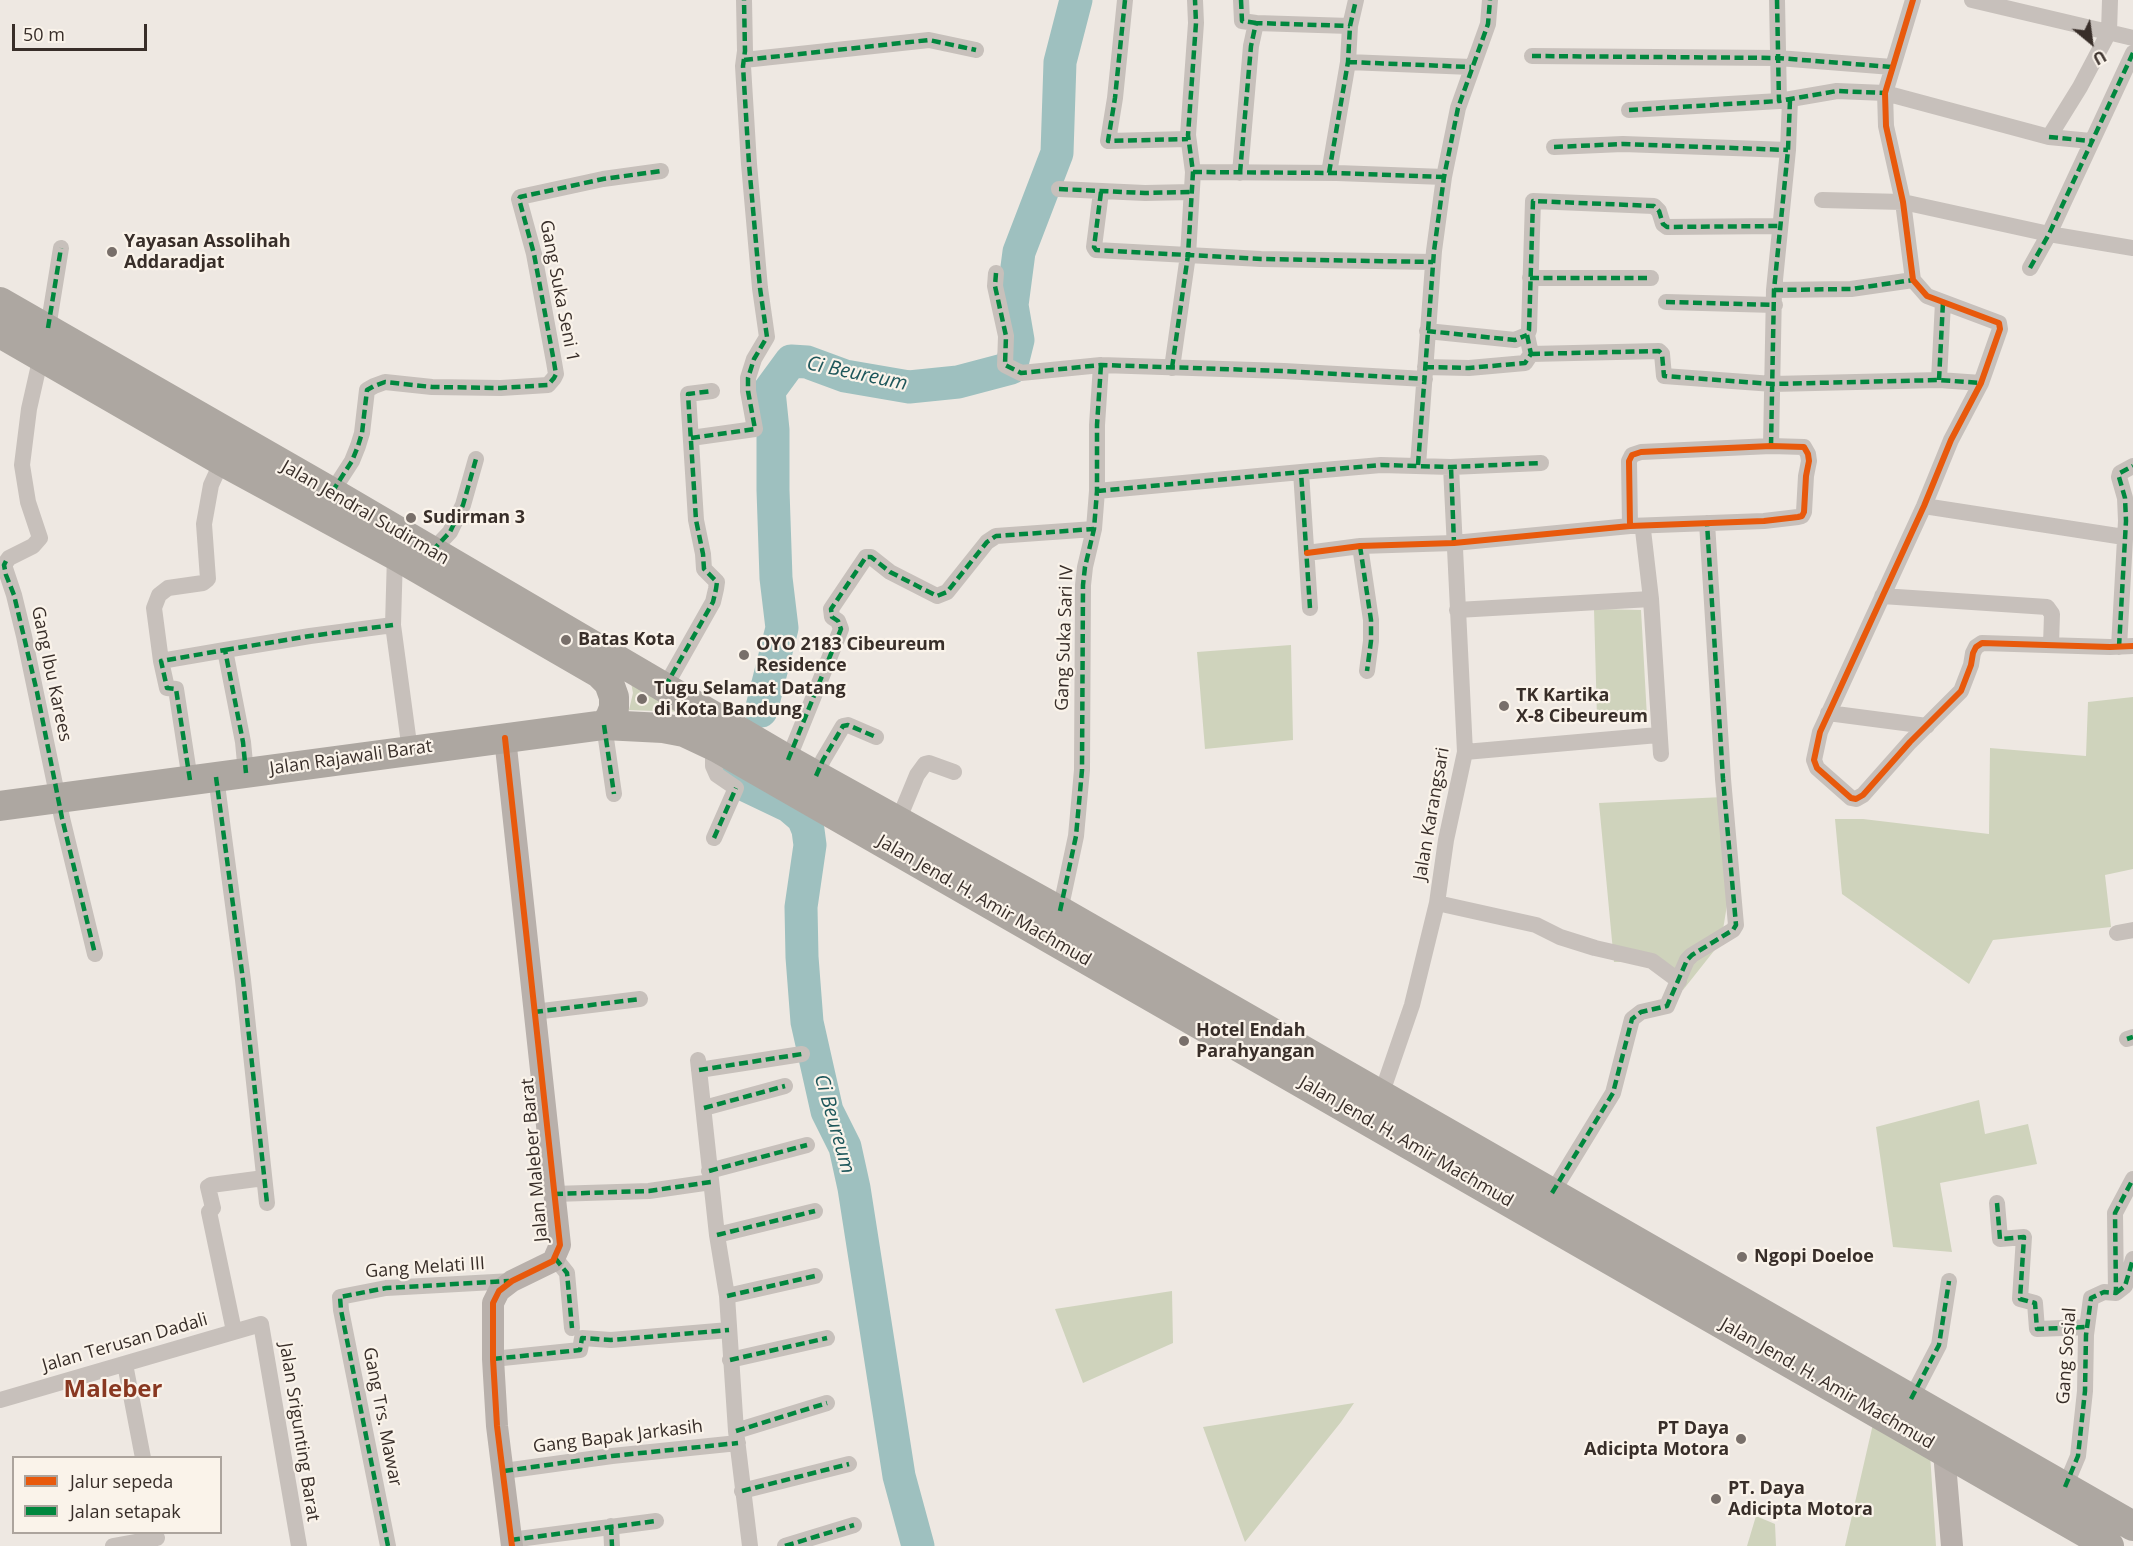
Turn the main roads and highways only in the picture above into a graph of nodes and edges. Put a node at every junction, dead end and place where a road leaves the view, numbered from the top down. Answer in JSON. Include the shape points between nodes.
{"nodes":[{"id":1,"x":0,"y":302,"type":"edge"},
{"id":2,"x":0,"y":333,"type":"edge"},
{"id":3,"x":45,"y":343,"type":"junction"},
{"id":4,"x":269,"y":472,"type":"junction"},
{"id":5,"x":604,"y":725,"type":"junction"},
{"id":6,"x":716,"y":737,"type":"junction"},
{"id":7,"x":0,"y":806,"type":"edge"},
{"id":8,"x":1376,"y":1108,"type":"junction"},
{"id":9,"x":2133,"y":1526,"type":"edge"},
{"id":10,"x":2109,"y":1546,"type":"edge"}],
"edges":[{"from":1,"to":3,"type":"highway","name":"Jalan Jendral Sudirman"},
{"from":2,"to":3,"type":"highway","name":"Jalan Jendral Sudirman"},
{"from":3,"to":4,"type":"highway","name":"Jalan Jendral Sudirman"},
{"from":3,"to":4,"type":"highway","name":"Jalan Jendral Sudirman","via":[[222,461]]},
{"from":4,"to":5,"type":"highway","name":"Jalan Jendral Sudirman","via":[[395,555],[599,673],[609,683],[614,697],[614,708]]},
{"from":4,"to":6,"type":"highway","name":"Jalan Jendral Sudirman","via":[[332,492],[665,687]]},
{"from":5,"to":6,"type":"highway","name":"Jalan Rajawali Barat","via":[[675,729]]},
{"from":5,"to":7,"type":"highway","name":"Jalan Rajawali Barat"},
{"from":6,"to":8,"type":"highway","name":"Jalan Jend. H. Amir Machmud"},
{"from":6,"to":8,"type":"highway","name":"Jalan Jend. H. Amir Machmud","via":[[788,760],[1060,911]]},
{"from":8,"to":9,"type":"highway","name":"Jalan Jend. H. Amir Machmud","via":[[1552,1193]]},
{"from":8,"to":10,"type":"highway","name":"Jalan Jend. H. Amir Machmud","via":[[1944,1452]]}]}
